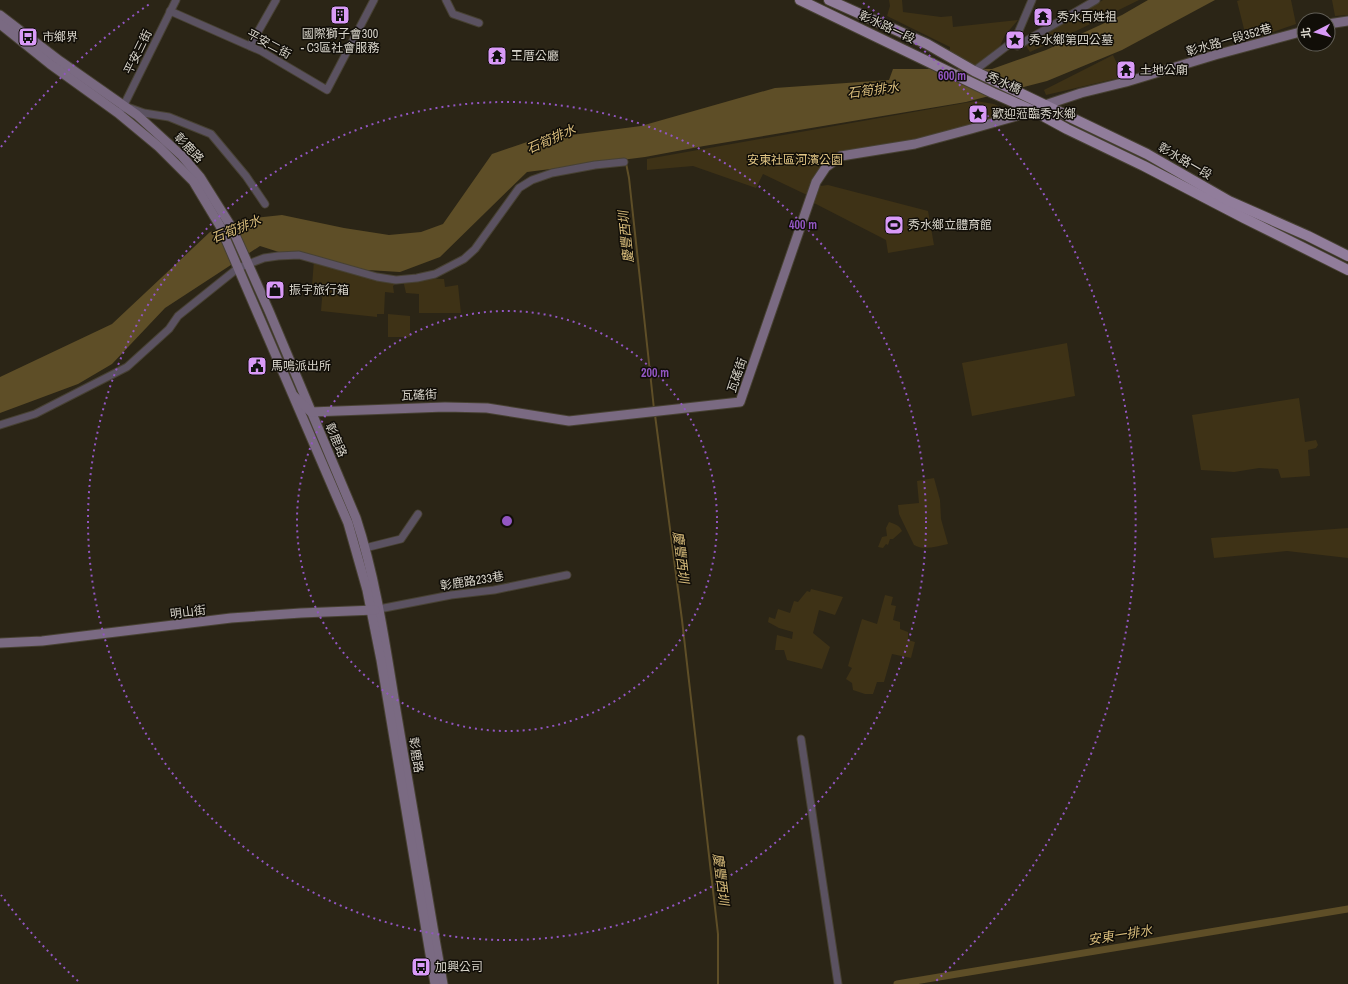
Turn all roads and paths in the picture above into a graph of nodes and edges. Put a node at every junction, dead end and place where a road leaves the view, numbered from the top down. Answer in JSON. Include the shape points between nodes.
{"nodes":[{"id":1,"x":176,"y":0,"type":"edge"},
{"id":2,"x":276,"y":0,"type":"edge"},
{"id":3,"x":374,"y":0,"type":"edge"},
{"id":4,"x":446,"y":0,"type":"edge"},
{"id":5,"x":800,"y":0,"type":"edge"},
{"id":6,"x":829,"y":0,"type":"edge"},
{"id":7,"x":1032,"y":0,"type":"edge"},
{"id":8,"x":1096,"y":0,"type":"edge"},
{"id":9,"x":170,"y":11,"type":"junction"},
{"id":10,"x":0,"y":15,"type":"edge"},
{"id":11,"x":1348,"y":21,"type":"edge"},
{"id":12,"x":479,"y":23,"type":"dead end"},
{"id":13,"x":1336,"y":23,"type":"edge"},
{"id":14,"x":0,"y":24,"type":"edge"},
{"id":15,"x":1296,"y":33,"type":"edge"},
{"id":16,"x":1015,"y":40,"type":"junction"},
{"id":17,"x":926,"y":44,"type":"joint"},
{"id":18,"x":250,"y":46,"type":"junction"},
{"id":19,"x":920,"y":57,"type":"joint"},
{"id":20,"x":974,"y":71,"type":"junction"},
{"id":21,"x":1009,"y":88,"type":"joint"},
{"id":22,"x":1045,"y":105,"type":"junction"},
{"id":23,"x":121,"y":110,"type":"junction"},
{"id":24,"x":1034,"y":111,"type":"junction"},
{"id":25,"x":624,"y":162,"type":"dead end"},
{"id":26,"x":265,"y":204,"type":"dead end"},
{"id":27,"x":1348,"y":256,"type":"edge"},
{"id":28,"x":246,"y":262,"type":"junction"},
{"id":29,"x":237,"y":266,"type":"junction"},
{"id":30,"x":1348,"y":270,"type":"edge"},
{"id":31,"x":294,"y":396,"type":"junction"},
{"id":32,"x":311,"y":412,"type":"junction"},
{"id":33,"x":0,"y":425,"type":"edge"},
{"id":34,"x":418,"y":514,"type":"dead end"},
{"id":35,"x":352,"y":520,"type":"junction"},
{"id":36,"x":365,"y":548,"type":"junction"},
{"id":37,"x":568,"y":575,"type":"dead end"},
{"id":38,"x":375,"y":610,"type":"junction"},
{"id":39,"x":0,"y":643,"type":"edge"},
{"id":40,"x":801,"y":739,"type":"dead end"},
{"id":41,"x":420,"y":880,"type":"junction"},
{"id":42,"x":435,"y":984,"type":"edge"},
{"id":43,"x":443,"y":984,"type":"edge"},
{"id":44,"x":838,"y":984,"type":"edge"}],
"edges":[{"from":1,"to":9,"type":"street","name":"平安三街"},
{"from":2,"to":18,"type":"street"},
{"from":3,"to":18,"type":"street","name":"平安二街","via":[[327,90]]},
{"from":4,"to":12,"type":"street","via":[[454,14]]},
{"from":5,"to":19,"type":"main road","name":"彰水路一段"},
{"from":6,"to":17,"type":"main road","name":"彰水路一段"},
{"from":7,"to":16,"type":"street"},
{"from":8,"to":16,"type":"street","via":[[1017,46]]},
{"from":9,"to":18,"type":"street","name":"平安二街"},
{"from":9,"to":23,"type":"street","name":"平安三街"},
{"from":10,"to":23,"type":"main road","name":"彰鹿路"},
{"from":11,"to":13,"type":"main road"},
{"from":14,"to":23,"type":"main road","name":"彰鹿路","via":[[50,64]]},
{"from":15,"to":22,"type":"main road","name":"彰水路一段352巷"},
{"from":16,"to":20,"type":"street"},
{"from":17,"to":20,"type":"main road","name":"秀水橋"},
{"from":19,"to":24,"type":"main road","name":"秀水橋"},
{"from":20,"to":21,"type":"main road","name":"秀水橋"},
{"from":21,"to":22,"type":"main road","name":"彰水路一段"},
{"from":22,"to":24,"type":"main road","name":"瓦磘街"},
{"from":22,"to":27,"type":"main road","name":"彰水路一段","via":[[1147,154],[1229,201]]},
{"from":23,"to":26,"type":"street","via":[[169,117],[211,134],[246,176]]},
{"from":23,"to":28,"type":"main road","name":"彰鹿路","via":[[137,115],[200,177],[232,228]]},
{"from":23,"to":29,"type":"main road","name":"彰鹿路","via":[[193,182],[220,226]]},
{"from":24,"to":30,"type":"main road","name":"彰水路一段"},
{"from":24,"to":32,"type":"main road","name":"瓦磘街","via":[[915,144],[841,156],[826,167],[816,182],[740,402],[569,421],[487,408]]},
{"from":25,"to":28,"type":"street","via":[[552,173],[532,180],[519,188],[475,249],[464,259],[434,274],[396,280],[299,255]]},
{"from":28,"to":29,"type":"street"},
{"from":28,"to":32,"type":"main road","name":"彰鹿路"},
{"from":29,"to":31,"type":"main road","name":"彰鹿路"},
{"from":29,"to":33,"type":"street","via":[[178,316],[169,329],[127,367],[35,414]]},
{"from":31,"to":32,"type":"main road"},
{"from":31,"to":35,"type":"main road","name":"彰鹿路"},
{"from":32,"to":35,"type":"main road","name":"彰鹿路"},
{"from":34,"to":36,"type":"street","via":[[401,539]]},
{"from":35,"to":36,"type":"main road","name":"彰鹿路"},
{"from":35,"to":38,"type":"main road","name":"彰鹿路","via":[[367,590]]},
{"from":36,"to":38,"type":"main road","name":"彰鹿路"},
{"from":37,"to":38,"type":"street","name":"彰鹿路233巷"},
{"from":38,"to":39,"type":"main road","name":"明山街","via":[[231,618],[48,641]]},
{"from":38,"to":41,"type":"main road","name":"彰鹿路","via":[[381,660]]},
{"from":40,"to":44,"type":"street"},
{"from":41,"to":42,"type":"main road","name":"彰鹿路"},
{"from":41,"to":43,"type":"main road","name":"彰鹿路"}]}
